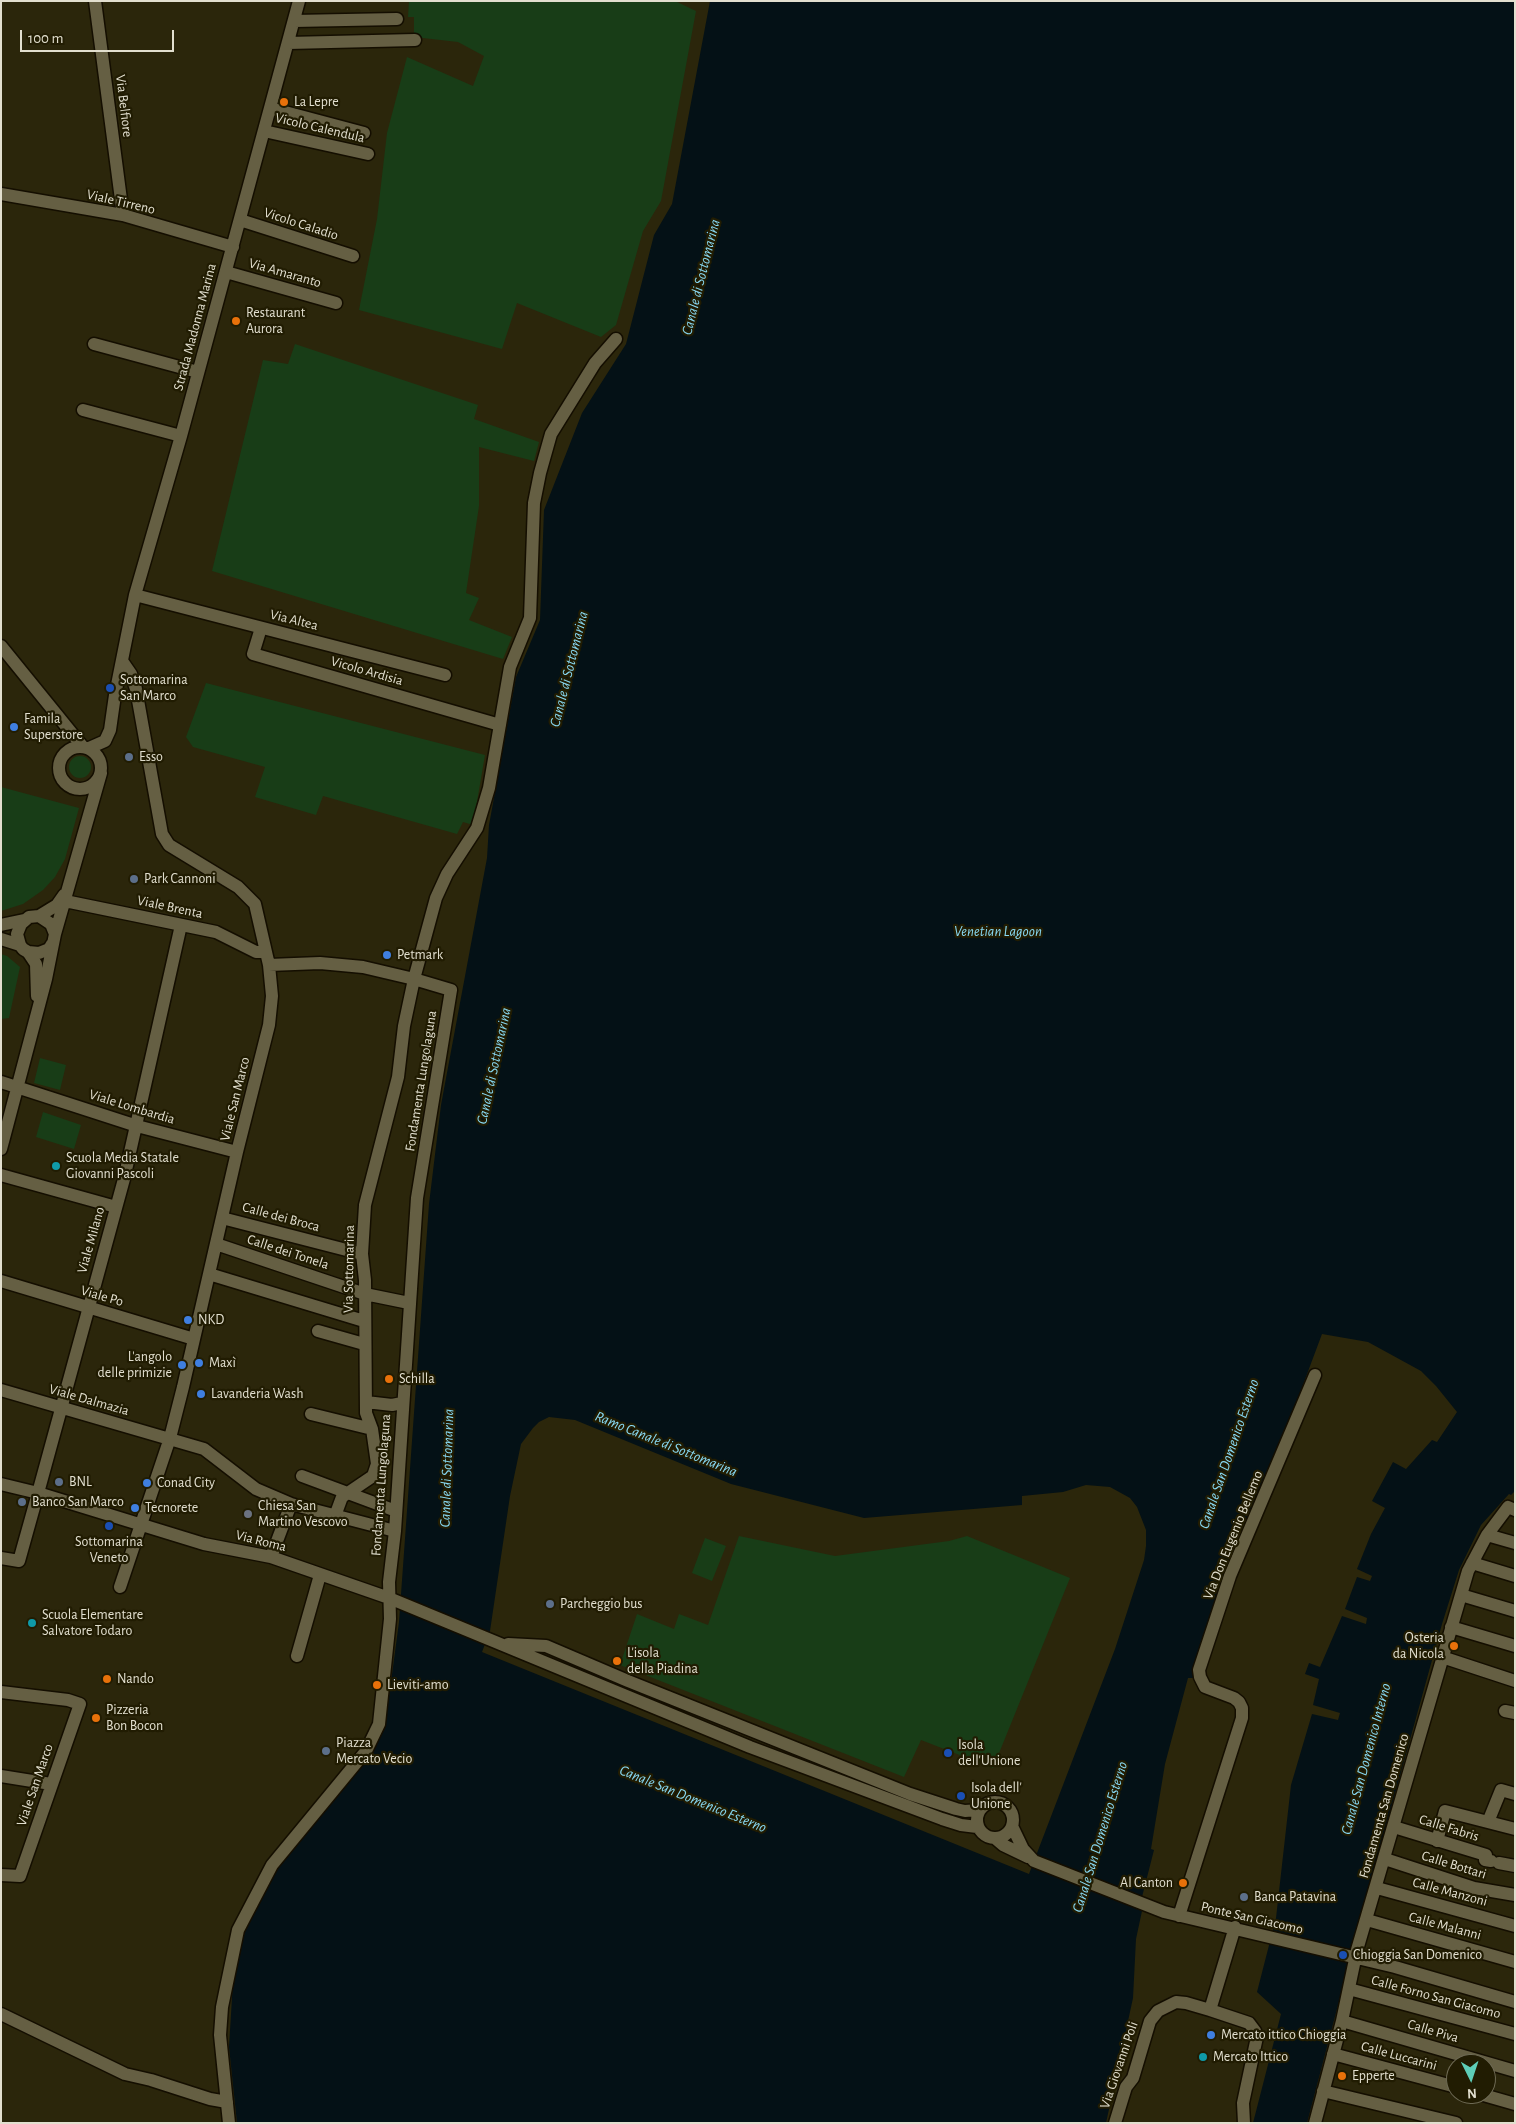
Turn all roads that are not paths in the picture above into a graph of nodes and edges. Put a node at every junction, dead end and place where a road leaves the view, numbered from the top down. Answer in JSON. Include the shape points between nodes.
{"nodes":[{"id":1,"x":95,"y":1,"type":"edge"},
{"id":2,"x":299,"y":1,"type":"edge"},
{"id":3,"x":396,"y":19,"type":"dead end"},
{"id":4,"x":294,"y":21,"type":"junction"},
{"id":5,"x":415,"y":40,"type":"dead end"},
{"id":6,"x":288,"y":43,"type":"junction"},
{"id":7,"x":270,"y":108,"type":"junction"},
{"id":8,"x":264,"y":130,"type":"junction"},
{"id":9,"x":364,"y":133,"type":"dead end"},
{"id":10,"x":368,"y":154,"type":"dead end"},
{"id":11,"x":1,"y":194,"type":"edge"},
{"id":12,"x":122,"y":215,"type":"junction"},
{"id":13,"x":240,"y":220,"type":"junction"},
{"id":14,"x":232,"y":247,"type":"junction"},
{"id":15,"x":352,"y":256,"type":"dead end"},
{"id":16,"x":226,"y":272,"type":"junction"},
{"id":17,"x":336,"y":303,"type":"dead end"},
{"id":18,"x":616,"y":339,"type":"dead end"},
{"id":19,"x":94,"y":344,"type":"dead end"},
{"id":20,"x":198,"y":372,"type":"junction"},
{"id":21,"x":83,"y":410,"type":"dead end"},
{"id":22,"x":181,"y":436,"type":"junction"},
{"id":23,"x":135,"y":595,"type":"junction"},
{"id":24,"x":261,"y":628,"type":"junction"},
{"id":25,"x":1,"y":646,"type":"edge"},
{"id":26,"x":122,"y":660,"type":"junction"},
{"id":27,"x":445,"y":675,"type":"dead end"},
{"id":28,"x":64,"y":721,"type":"junction"},
{"id":29,"x":500,"y":725,"type":"junction"},
{"id":30,"x":86,"y":748,"type":"junction"},
{"id":31,"x":63,"y":755,"type":"junction"},
{"id":32,"x":101,"y":773,"type":"junction"},
{"id":33,"x":72,"y":786,"type":"junction"},
{"id":34,"x":88,"y":820,"type":"junction"},
{"id":35,"x":66,"y":896,"type":"junction"},
{"id":36,"x":39,"y":916,"type":"junction"},
{"id":37,"x":24,"y":920,"type":"junction"},
{"id":38,"x":1,"y":925,"type":"edge"},
{"id":39,"x":181,"y":925,"type":"junction"},
{"id":40,"x":1,"y":939,"type":"edge"},
{"id":41,"x":53,"y":939,"type":"junction"},
{"id":42,"x":24,"y":948,"type":"junction"},
{"id":43,"x":266,"y":952,"type":"junction"},
{"id":44,"x":269,"y":965,"type":"junction"},
{"id":45,"x":414,"y":979,"type":"junction"},
{"id":46,"x":39,"y":1003,"type":"junction"},
{"id":47,"x":1,"y":1082,"type":"edge"},
{"id":48,"x":18,"y":1087,"type":"junction"},
{"id":49,"x":137,"y":1126,"type":"junction"},
{"id":50,"x":1,"y":1149,"type":"edge"},
{"id":51,"x":237,"y":1152,"type":"junction"},
{"id":52,"x":1,"y":1175,"type":"edge"},
{"id":53,"x":116,"y":1208,"type":"junction"},
{"id":54,"x":222,"y":1218,"type":"junction"},
{"id":55,"x":216,"y":1244,"type":"junction"},
{"id":56,"x":362,"y":1254,"type":"junction"},
{"id":57,"x":209,"y":1274,"type":"junction"},
{"id":58,"x":1,"y":1281,"type":"edge"},
{"id":59,"x":364,"y":1294,"type":"junction"},
{"id":60,"x":409,"y":1303,"type":"junction"},
{"id":61,"x":88,"y":1307,"type":"junction"},
{"id":62,"x":364,"y":1321,"type":"junction"},
{"id":63,"x":318,"y":1331,"type":"dead end"},
{"id":64,"x":194,"y":1338,"type":"junction"},
{"id":65,"x":364,"y":1344,"type":"junction"},
{"id":66,"x":1315,"y":1375,"type":"dead end"},
{"id":67,"x":1,"y":1390,"type":"edge"},
{"id":68,"x":366,"y":1402,"type":"junction"},
{"id":69,"x":402,"y":1403,"type":"junction"},
{"id":70,"x":60,"y":1408,"type":"junction"},
{"id":71,"x":311,"y":1414,"type":"dead end"},
{"id":72,"x":372,"y":1429,"type":"junction"},
{"id":73,"x":170,"y":1438,"type":"junction"},
{"id":74,"x":302,"y":1476,"type":"dead end"},
{"id":75,"x":1,"y":1484,"type":"edge"},
{"id":76,"x":38,"y":1493,"type":"junction"},
{"id":77,"x":347,"y":1493,"type":"junction"},
{"id":78,"x":291,"y":1504,"type":"junction"},
{"id":79,"x":1511,"y":1509,"type":"edge"},
{"id":80,"x":396,"y":1511,"type":"junction"},
{"id":81,"x":335,"y":1516,"type":"junction"},
{"id":82,"x":142,"y":1523,"type":"junction"},
{"id":83,"x":395,"y":1531,"type":"junction"},
{"id":84,"x":1487,"y":1534,"type":"junction"},
{"id":85,"x":1515,"y":1543,"type":"edge"},
{"id":86,"x":271,"y":1557,"type":"junction"},
{"id":87,"x":1,"y":1558,"type":"edge"},
{"id":88,"x":1472,"y":1563,"type":"junction"},
{"id":89,"x":320,"y":1575,"type":"junction"},
{"id":90,"x":1515,"y":1576,"type":"edge"},
{"id":91,"x":120,"y":1587,"type":"dead end"},
{"id":92,"x":1461,"y":1595,"type":"junction"},
{"id":93,"x":395,"y":1600,"type":"junction"},
{"id":94,"x":1515,"y":1611,"type":"edge"},
{"id":95,"x":1450,"y":1627,"type":"junction"},
{"id":96,"x":500,"y":1644,"type":"junction"},
{"id":97,"x":1515,"y":1646,"type":"edge"},
{"id":98,"x":297,"y":1656,"type":"dead end"},
{"id":99,"x":1442,"y":1657,"type":"junction"},
{"id":100,"x":1515,"y":1682,"type":"edge"},
{"id":101,"x":1,"y":1692,"type":"edge"},
{"id":102,"x":1,"y":1776,"type":"edge"},
{"id":103,"x":52,"y":1784,"type":"junction"},
{"id":104,"x":1515,"y":1794,"type":"edge"},
{"id":105,"x":979,"y":1810,"type":"junction"},
{"id":106,"x":1488,"y":1822,"type":"junction"},
{"id":107,"x":1012,"y":1826,"type":"junction"},
{"id":108,"x":977,"y":1827,"type":"junction"},
{"id":109,"x":1394,"y":1827,"type":"junction"},
{"id":110,"x":1515,"y":1829,"type":"edge"},
{"id":111,"x":996,"y":1839,"type":"junction"},
{"id":112,"x":1437,"y":1842,"type":"junction"},
{"id":113,"x":1385,"y":1859,"type":"junction"},
{"id":114,"x":1032,"y":1860,"type":"junction"},
{"id":115,"x":1515,"y":1866,"type":"edge"},
{"id":116,"x":1,"y":1875,"type":"edge"},
{"id":117,"x":1377,"y":1888,"type":"junction"},
{"id":118,"x":1515,"y":1895,"type":"edge"},
{"id":119,"x":1179,"y":1916,"type":"junction"},
{"id":120,"x":1367,"y":1920,"type":"junction"},
{"id":121,"x":1515,"y":1926,"type":"edge"},
{"id":122,"x":1235,"y":1928,"type":"junction"},
{"id":123,"x":1353,"y":1957,"type":"junction"},
{"id":124,"x":1515,"y":1962,"type":"edge"},
{"id":125,"x":1349,"y":1989,"type":"junction"},
{"id":126,"x":1515,"y":2002,"type":"edge"},
{"id":127,"x":1210,"y":2010,"type":"junction"},
{"id":128,"x":1,"y":2014,"type":"edge"},
{"id":129,"x":1342,"y":2020,"type":"junction"},
{"id":130,"x":1515,"y":2034,"type":"edge"},
{"id":131,"x":1333,"y":2054,"type":"junction"},
{"id":132,"x":1515,"y":2071,"type":"edge"},
{"id":133,"x":1446,"y":2084,"type":"edge"},
{"id":134,"x":1323,"y":2090,"type":"junction"},
{"id":135,"x":1496,"y":2099,"type":"edge"},
{"id":136,"x":227,"y":2102,"type":"junction"},
{"id":137,"x":1515,"y":2104,"type":"edge"},
{"id":138,"x":229,"y":2123,"type":"edge"},
{"id":139,"x":1115,"y":2123,"type":"edge"},
{"id":140,"x":1244,"y":2123,"type":"edge"},
{"id":141,"x":1314,"y":2123,"type":"edge"},
{"id":142,"x":1456,"y":2123,"type":"edge"}],
"edges":[{"from":1,"to":12,"type":"street","name":"Via Belfiore"},
{"from":2,"to":4,"type":"street","name":"Strada Madonna Marina"},
{"from":3,"to":4,"type":"street"},
{"from":4,"to":6,"type":"street","name":"Strada Madonna Marina"},
{"from":5,"to":6,"type":"street"},
{"from":6,"to":7,"type":"street","name":"Strada Madonna Marina"},
{"from":7,"to":8,"type":"street","name":"Strada Madonna Marina"},
{"from":7,"to":9,"type":"street"},
{"from":8,"to":10,"type":"street","name":"Vicolo Calendula"},
{"from":8,"to":13,"type":"street","name":"Strada Madonna Marina"},
{"from":11,"to":12,"type":"street","name":"Viale Tirreno"},
{"from":12,"to":14,"type":"street","name":"Viale Tirreno"},
{"from":13,"to":14,"type":"street","name":"Strada Madonna Marina"},
{"from":13,"to":15,"type":"street","name":"Vicolo Caladio"},
{"from":14,"to":16,"type":"street","name":"Strada Madonna Marina"},
{"from":16,"to":17,"type":"street","name":"Via Amaranto"},
{"from":16,"to":20,"type":"street","name":"Strada Madonna Marina"},
{"from":18,"to":29,"type":"street","name":"Via Sottomarina","via":[[595,364],[551,434],[534,503],[530,618],[510,667]]},
{"from":19,"to":20,"type":"street"},
{"from":20,"to":22,"type":"street","name":"Strada Madonna Marina"},
{"from":21,"to":22,"type":"street"},
{"from":22,"to":23,"type":"street","name":"Strada Madonna Marina"},
{"from":23,"to":24,"type":"street","name":"Via Altea"},
{"from":23,"to":26,"type":"street","name":"Strada Madonna Marina"},
{"from":24,"to":27,"type":"street","name":"Via Altea"},
{"from":24,"to":29,"type":"street","name":"Vicolo Ardisia","via":[[253,654]]},
{"from":25,"to":28,"type":"street"},
{"from":26,"to":30,"type":"street","name":"Strada Madonna Marina","via":[[110,730],[105,741]]},
{"from":26,"to":43,"type":"street","name":"Viale San Marco","via":[[136,689],[162,834],[169,844],[251,898],[258,912]]},
{"from":28,"to":30,"type":"street"},
{"from":28,"to":31,"type":"street"},
{"from":29,"to":45,"type":"street","name":"Via Sottomarina","via":[[490,788],[477,828],[447,874],[436,898]]},
{"from":30,"to":31,"type":"street","via":[[71,748]]},
{"from":30,"to":32,"type":"street","via":[[98,756]]},
{"from":31,"to":33,"type":"street","via":[[61,775]]},
{"from":32,"to":33,"type":"street","via":[[92,785]]},
{"from":32,"to":34,"type":"street"},
{"from":33,"to":34,"type":"street","via":[[86,798]]},
{"from":34,"to":35,"type":"street"},
{"from":35,"to":36,"type":"street"},
{"from":35,"to":39,"type":"street","name":"Viale Brenta"},
{"from":35,"to":41,"type":"street"},
{"from":36,"to":37,"type":"street"},
{"from":36,"to":41,"type":"street","via":[[51,924]]},
{"from":37,"to":38,"type":"street"},
{"from":37,"to":42,"type":"street","via":[[17,934]]},
{"from":39,"to":43,"type":"street","name":"Viale Brenta","via":[[216,932],[256,952]]},
{"from":39,"to":49,"type":"street","name":"Viale Milano"},
{"from":40,"to":42,"type":"street"},
{"from":41,"to":42,"type":"street","via":[[49,949],[39,953]]},
{"from":41,"to":46,"type":"street"},
{"from":42,"to":46,"type":"street","via":[[36,964]]},
{"from":43,"to":44,"type":"street","name":"Viale San Marco"},
{"from":44,"to":45,"type":"street","name":"Fondamenta Lungolaguna","via":[[311,963],[363,967]]},
{"from":44,"to":51,"type":"street","name":"Viale San Marco","via":[[272,996],[269,1025]]},
{"from":45,"to":56,"type":"street","name":"Via Sottomarina","via":[[398,1077],[365,1206]]},
{"from":45,"to":60,"type":"street","name":"Fondamenta Lungolaguna","via":[[451,990],[417,1198]]},
{"from":46,"to":48,"type":"street"},
{"from":47,"to":48,"type":"street","name":"Viale Lombardia"},
{"from":48,"to":49,"type":"street","name":"Viale Lombardia"},
{"from":48,"to":50,"type":"street"},
{"from":49,"to":51,"type":"street","name":"Viale Lombardia"},
{"from":49,"to":53,"type":"street","name":"Viale Milano"},
{"from":51,"to":54,"type":"street","name":"Viale San Marco"},
{"from":52,"to":53,"type":"street"},
{"from":53,"to":61,"type":"street","name":"Viale Milano"},
{"from":54,"to":55,"type":"street","name":"Viale San Marco"},
{"from":54,"to":56,"type":"street","name":"Calle dei Broca"},
{"from":55,"to":57,"type":"street","name":"Viale San Marco"},
{"from":55,"to":59,"type":"street","name":"Calle dei Tonela"},
{"from":56,"to":59,"type":"street","name":"Via Sottomarina"},
{"from":57,"to":62,"type":"street"},
{"from":57,"to":64,"type":"street","name":"Viale San Marco"},
{"from":58,"to":61,"type":"street","name":"Viale Po"},
{"from":59,"to":60,"type":"street","name":"Calle dei Tonela"},
{"from":59,"to":62,"type":"street","name":"Via Sottomarina"},
{"from":60,"to":69,"type":"street","name":"Fondamenta Lungolaguna"},
{"from":61,"to":64,"type":"street","name":"Viale Po"},
{"from":61,"to":70,"type":"street","name":"Viale Milano"},
{"from":62,"to":65,"type":"street","name":"Via Sottomarina"},
{"from":63,"to":65,"type":"street"},
{"from":64,"to":73,"type":"street","name":"Viale San Marco"},
{"from":65,"to":68,"type":"street","name":"Via Sottomarina"},
{"from":66,"to":119,"type":"street","name":"Via Don Eugenio Bellemo","via":[[1230,1576],[1199,1670],[1205,1687],[1240,1702],[1242,1718]]},
{"from":67,"to":70,"type":"street","name":"Viale Dalmazia"},
{"from":68,"to":69,"type":"street"},
{"from":68,"to":72,"type":"street","name":"Via Sottomarina"},
{"from":69,"to":80,"type":"street","name":"Fondamenta Lungolaguna"},
{"from":70,"to":73,"type":"street","name":"Viale Dalmazia"},
{"from":70,"to":76,"type":"street","name":"Viale Milano"},
{"from":71,"to":72,"type":"street"},
{"from":72,"to":77,"type":"street","name":"Via Sottomarina","via":[[377,1459],[373,1476]]},
{"from":73,"to":78,"type":"street","name":"Viale Dalmazia","via":[[204,1449],[256,1489]]},
{"from":73,"to":82,"type":"street","name":"Viale San Marco"},
{"from":74,"to":77,"type":"street"},
{"from":75,"to":76,"type":"street","name":"Via Roma"},
{"from":76,"to":82,"type":"street","name":"Via Roma"},
{"from":76,"to":87,"type":"street","name":"Viale Milano","via":[[19,1561]]},
{"from":77,"to":80,"type":"street"},
{"from":77,"to":81,"type":"street","name":"Via Sottomarina","via":[[338,1504]]},
{"from":78,"to":81,"type":"street","name":"Viale Dalmazia"},
{"from":78,"to":86,"type":"street"},
{"from":79,"to":84,"type":"street","name":"Fondamenta San Domenico"},
{"from":80,"to":83,"type":"street","name":"Fondamenta Lungolaguna"},
{"from":81,"to":83,"type":"street","name":"Viale Dalmazia"},
{"from":82,"to":86,"type":"street","name":"Via Roma","via":[[204,1544]]},
{"from":82,"to":91,"type":"street","name":"Viale San Marco"},
{"from":83,"to":93,"type":"street","name":"Fondamenta Lungolaguna","via":[[389,1582]]},
{"from":84,"to":85,"type":"street"},
{"from":84,"to":88,"type":"street","name":"Fondamenta San Domenico"},
{"from":86,"to":89,"type":"street","name":"Via Roma"},
{"from":88,"to":90,"type":"street"},
{"from":88,"to":92,"type":"street","name":"Fondamenta San Domenico"},
{"from":89,"to":93,"type":"street","name":"Via Roma"},
{"from":89,"to":98,"type":"street"},
{"from":92,"to":94,"type":"street"},
{"from":92,"to":95,"type":"street","name":"Fondamenta San Domenico"},
{"from":93,"to":96,"type":"street","name":"Via Roma"},
{"from":93,"to":136,"type":"street","name":"Fondamenta Lungolaguna","via":[[390,1619],[379,1724],[366,1752],[272,1865],[238,1930],[220,2035]]},
{"from":95,"to":97,"type":"street"},
{"from":95,"to":99,"type":"street","name":"Fondamenta San Domenico"},
{"from":96,"to":105,"type":"street","via":[[546,1646],[910,1794],[956,1809]]},
{"from":96,"to":108,"type":"street","via":[[750,1747],[942,1820]]},
{"from":99,"to":100,"type":"street"},
{"from":99,"to":109,"type":"street","name":"Fondamenta San Domenico"},
{"from":101,"to":103,"type":"street","name":"Viale San Marco","via":[[80,1704]]},
{"from":102,"to":103,"type":"street"},
{"from":103,"to":116,"type":"street","name":"Viale San Marco","via":[[20,1876]]},
{"from":104,"to":106,"type":"street","via":[[1501,1790]]},
{"from":105,"to":107,"type":"street","via":[[990,1802],[1003,1804],[1011,1812]]},
{"from":105,"to":108,"type":"street"},
{"from":106,"to":110,"type":"street"},
{"from":106,"to":112,"type":"street","via":[[1445,1811]]},
{"from":107,"to":111,"type":"street","via":[[1007,1834]]},
{"from":107,"to":114,"type":"street"},
{"from":108,"to":111,"type":"street","via":[[985,1836]]},
{"from":109,"to":112,"type":"street","name":"Calle Fabris"},
{"from":109,"to":113,"type":"street","name":"Fondamenta San Domenico"},
{"from":111,"to":114,"type":"street","via":[[1003,1846]]},
{"from":112,"to":115,"type":"street","name":"Calle Fabris","via":[[1486,1855],[1485,1860]]},
{"from":113,"to":117,"type":"street","name":"Fondamenta San Domenico"},
{"from":113,"to":118,"type":"street","name":"Calle Bottari","via":[[1474,1888]]},
{"from":114,"to":119,"type":"street","name":"Ponte San Giacomo"},
{"from":117,"to":120,"type":"street","name":"Fondamenta San Domenico"},
{"from":117,"to":121,"type":"street","name":"Calle Manzoni"},
{"from":119,"to":122,"type":"street","name":"Ponte San Giacomo"},
{"from":120,"to":123,"type":"street","name":"Fondamenta San Domenico"},
{"from":120,"to":124,"type":"street","name":"Calle Malanni"},
{"from":122,"to":123,"type":"street","name":"Ponte San Giacomo"},
{"from":122,"to":127,"type":"street"},
{"from":123,"to":125,"type":"street","name":"Fondamenta San Domenico"},
{"from":123,"to":126,"type":"street","name":"Ponte San Giacomo"},
{"from":125,"to":129,"type":"street","name":"Fondamenta San Domenico"},
{"from":125,"to":130,"type":"street","name":"Calle Forno San Giacomo"},
{"from":127,"to":139,"type":"street","name":"Via Giovanni Poli","via":[[1176,2002],[1158,2011],[1150,2021]]},
{"from":127,"to":140,"type":"street","name":"Via Giovanni Poli","via":[[1249,2023],[1255,2030],[1257,2037],[1243,2103]]},
{"from":128,"to":136,"type":"street","via":[[125,2074]]},
{"from":129,"to":131,"type":"street","name":"Fondamenta San Domenico"},
{"from":129,"to":132,"type":"street","name":"Calle Piva"},
{"from":131,"to":133,"type":"street","name":"Calle Luccarini"},
{"from":131,"to":134,"type":"street","name":"Fondamenta San Domenico"},
{"from":134,"to":141,"type":"street","name":"Fondamenta San Domenico"},
{"from":134,"to":142,"type":"street"},
{"from":135,"to":137,"type":"street"},
{"from":136,"to":138,"type":"street","name":"Fondamenta Lungolaguna"}]}
